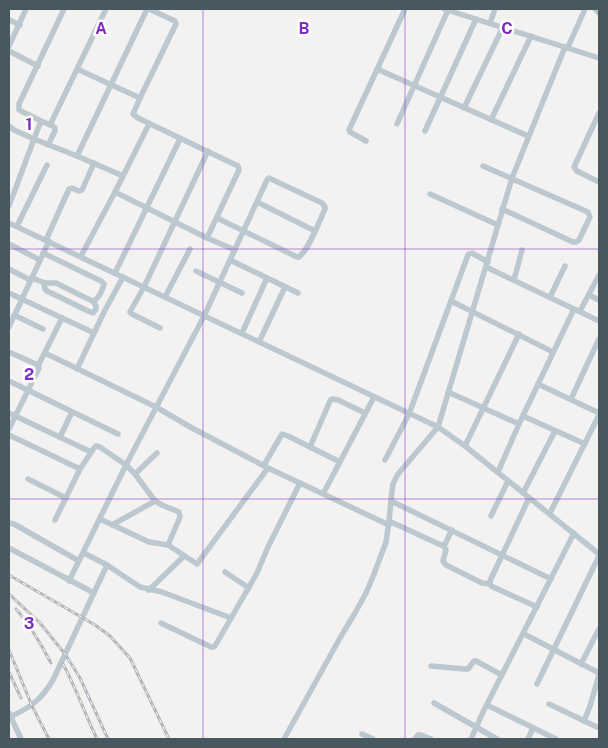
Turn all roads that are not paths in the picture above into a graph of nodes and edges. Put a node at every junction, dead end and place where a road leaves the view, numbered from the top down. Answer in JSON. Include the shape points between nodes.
{"nodes":[{"id":1,"x":26,"y":9,"type":"edge"},
{"id":2,"x":64,"y":9,"type":"edge"},
{"id":3,"x":106,"y":9,"type":"edge"},
{"id":4,"x":150,"y":9,"type":"edge"},
{"id":5,"x":405,"y":9,"type":"edge"},
{"id":6,"x":446,"y":9,"type":"edge"},
{"id":7,"x":495,"y":9,"type":"edge"},
{"id":8,"x":585,"y":9,"type":"edge"},
{"id":9,"x":595,"y":9,"type":"edge"},
{"id":10,"x":599,"y":13,"type":"edge"},
{"id":11,"x":476,"y":19,"type":"junction"},
{"id":12,"x":9,"y":20,"type":"edge"},
{"id":13,"x":490,"y":23,"type":"junction"},
{"id":14,"x":20,"y":25,"type":"junction"},
{"id":15,"x":502,"y":27,"type":"junction"},
{"id":16,"x":531,"y":36,"type":"junction"},
{"id":17,"x":9,"y":46,"type":"edge"},
{"id":18,"x":566,"y":47,"type":"junction"},
{"id":19,"x":9,"y":51,"type":"edge"},
{"id":20,"x":599,"y":58,"type":"edge"},
{"id":21,"x":38,"y":66,"type":"junction"},
{"id":22,"x":378,"y":69,"type":"junction"},
{"id":23,"x":77,"y":70,"type":"junction"},
{"id":24,"x":111,"y":84,"type":"junction"},
{"id":25,"x":414,"y":85,"type":"junction"},
{"id":26,"x":442,"y":97,"type":"junction"},
{"id":27,"x":140,"y":98,"type":"junction"},
{"id":28,"x":464,"y":108,"type":"junction"},
{"id":29,"x":599,"y":113,"type":"edge"},
{"id":30,"x":491,"y":120,"type":"junction"},
{"id":31,"x":41,"y":121,"type":"junction"},
{"id":32,"x":149,"y":124,"type":"junction"},
{"id":33,"x":396,"y":124,"type":"dead end"},
{"id":34,"x":50,"y":125,"type":"junction"},
{"id":35,"x":9,"y":126,"type":"edge"},
{"id":36,"x":425,"y":131,"type":"dead end"},
{"id":37,"x":528,"y":136,"type":"junction"},
{"id":38,"x":34,"y":139,"type":"junction"},
{"id":39,"x":180,"y":139,"type":"junction"},
{"id":40,"x":366,"y":140,"type":"dead end"},
{"id":41,"x":48,"y":145,"type":"junction"},
{"id":42,"x":208,"y":151,"type":"junction"},
{"id":43,"x":77,"y":156,"type":"junction"},
{"id":44,"x":94,"y":163,"type":"junction"},
{"id":45,"x":47,"y":165,"type":"dead end"},
{"id":46,"x":483,"y":166,"type":"dead end"},
{"id":47,"x":122,"y":176,"type":"junction"},
{"id":48,"x":512,"y":178,"type":"junction"},
{"id":49,"x":599,"y":182,"type":"edge"},
{"id":50,"x":115,"y":192,"type":"junction"},
{"id":51,"x":430,"y":194,"type":"dead end"},
{"id":52,"x":257,"y":202,"type":"junction"},
{"id":53,"x":9,"y":206,"type":"edge"},
{"id":54,"x":147,"y":207,"type":"junction"},
{"id":55,"x":502,"y":209,"type":"junction"},
{"id":56,"x":217,"y":218,"type":"junction"},
{"id":57,"x":176,"y":221,"type":"junction"},
{"id":58,"x":9,"y":223,"type":"edge"},
{"id":59,"x":498,"y":225,"type":"junction"},
{"id":60,"x":17,"y":226,"type":"junction"},
{"id":61,"x":244,"y":231,"type":"junction"},
{"id":62,"x":315,"y":231,"type":"junction"},
{"id":63,"x":207,"y":238,"type":"junction"},
{"id":64,"x":47,"y":241,"type":"junction"},
{"id":65,"x":9,"y":244,"type":"edge"},
{"id":66,"x":190,"y":249,"type":"dead end"},
{"id":67,"x":234,"y":250,"type":"junction"},
{"id":68,"x":522,"y":250,"type":"dead end"},
{"id":69,"x":43,"y":253,"type":"junction"},
{"id":70,"x":80,"y":256,"type":"junction"},
{"id":71,"x":40,"y":260,"type":"junction"},
{"id":72,"x":230,"y":260,"type":"junction"},
{"id":73,"x":487,"y":264,"type":"junction"},
{"id":74,"x":565,"y":266,"type":"dead end"},
{"id":75,"x":9,"y":269,"type":"edge"},
{"id":76,"x":196,"y":271,"type":"dead end"},
{"id":77,"x":115,"y":273,"type":"junction"},
{"id":78,"x":599,"y":275,"type":"edge"},
{"id":79,"x":123,"y":277,"type":"junction"},
{"id":80,"x":266,"y":278,"type":"junction"},
{"id":81,"x":31,"y":279,"type":"junction"},
{"id":82,"x":514,"y":280,"type":"junction"},
{"id":83,"x":220,"y":282,"type":"junction"},
{"id":84,"x":44,"y":283,"type":"junction"},
{"id":85,"x":144,"y":287,"type":"junction"},
{"id":86,"x":285,"y":287,"type":"junction"},
{"id":87,"x":9,"y":293,"type":"edge"},
{"id":88,"x":242,"y":293,"type":"dead end"},
{"id":89,"x":298,"y":293,"type":"dead end"},
{"id":90,"x":589,"y":295,"type":"junction"},
{"id":91,"x":550,"y":297,"type":"junction"},
{"id":92,"x":165,"y":298,"type":"junction"},
{"id":93,"x":22,"y":299,"type":"junction"},
{"id":94,"x":599,"y":300,"type":"edge"},
{"id":95,"x":93,"y":301,"type":"junction"},
{"id":96,"x":451,"y":301,"type":"junction"},
{"id":97,"x":577,"y":310,"type":"junction"},
{"id":98,"x":473,"y":311,"type":"junction"},
{"id":99,"x":14,"y":315,"type":"junction"},
{"id":100,"x":204,"y":316,"type":"junction"},
{"id":101,"x":62,"y":318,"type":"junction"},
{"id":102,"x":599,"y":321,"type":"edge"},
{"id":103,"x":10,"y":323,"type":"edge"},
{"id":104,"x":160,"y":328,"type":"dead end"},
{"id":105,"x":43,"y":329,"type":"dead end"},
{"id":106,"x":94,"y":333,"type":"junction"},
{"id":107,"x":242,"y":333,"type":"junction"},
{"id":108,"x":519,"y":334,"type":"junction"},
{"id":109,"x":599,"y":339,"type":"edge"},
{"id":110,"x":259,"y":342,"type":"junction"},
{"id":111,"x":9,"y":352,"type":"edge"},
{"id":112,"x":553,"y":352,"type":"junction"},
{"id":113,"x":45,"y":353,"type":"junction"},
{"id":114,"x":38,"y":366,"type":"junction"},
{"id":115,"x":77,"y":369,"type":"junction"},
{"id":116,"x":9,"y":381,"type":"edge"},
{"id":117,"x":538,"y":384,"type":"junction"},
{"id":118,"x":28,"y":390,"type":"junction"},
{"id":119,"x":448,"y":392,"type":"junction"},
{"id":120,"x":374,"y":397,"type":"junction"},
{"id":121,"x":571,"y":399,"type":"junction"},
{"id":122,"x":156,"y":407,"type":"junction"},
{"id":123,"x":484,"y":408,"type":"junction"},
{"id":124,"x":9,"y":412,"type":"edge"},
{"id":125,"x":72,"y":412,"type":"junction"},
{"id":126,"x":365,"y":413,"type":"junction"},
{"id":127,"x":410,"y":414,"type":"junction"},
{"id":128,"x":599,"y":414,"type":"edge"},
{"id":129,"x":16,"y":416,"type":"junction"},
{"id":130,"x":523,"y":416,"type":"junction"},
{"id":131,"x":519,"y":424,"type":"junction"},
{"id":132,"x":438,"y":427,"type":"junction"},
{"id":133,"x":9,"y":429,"type":"edge"},
{"id":134,"x":555,"y":431,"type":"junction"},
{"id":135,"x":118,"y":434,"type":"dead end"},
{"id":136,"x":9,"y":435,"type":"edge"},
{"id":137,"x":60,"y":438,"type":"junction"},
{"id":138,"x":584,"y":444,"type":"junction"},
{"id":139,"x":465,"y":446,"type":"junction"},
{"id":140,"x":310,"y":447,"type":"junction"},
{"id":141,"x":91,"y":452,"type":"junction"},
{"id":142,"x":157,"y":452,"type":"dead end"},
{"id":143,"x":386,"y":460,"type":"dead end"},
{"id":144,"x":340,"y":462,"type":"junction"},
{"id":145,"x":126,"y":465,"type":"junction"},
{"id":146,"x":266,"y":466,"type":"junction"},
{"id":147,"x":80,"y":469,"type":"junction"},
{"id":148,"x":498,"y":472,"type":"junction"},
{"id":149,"x":135,"y":474,"type":"junction"},
{"id":150,"x":28,"y":479,"type":"dead end"},
{"id":151,"x":508,"y":481,"type":"junction"},
{"id":152,"x":300,"y":483,"type":"junction"},
{"id":153,"x":523,"y":493,"type":"junction"},
{"id":154,"x":323,"y":494,"type":"junction"},
{"id":155,"x":66,"y":498,"type":"junction"},
{"id":156,"x":529,"y":498,"type":"junction"},
{"id":157,"x":155,"y":501,"type":"junction"},
{"id":158,"x":391,"y":501,"type":"junction"},
{"id":159,"x":550,"y":513,"type":"junction"},
{"id":160,"x":490,"y":516,"type":"dead end"},
{"id":161,"x":100,"y":519,"type":"junction"},
{"id":162,"x":55,"y":520,"type":"dead end"},
{"id":163,"x":9,"y":523,"type":"edge"},
{"id":164,"x":389,"y":523,"type":"junction"},
{"id":165,"x":112,"y":525,"type":"junction"},
{"id":166,"x":452,"y":530,"type":"junction"},
{"id":167,"x":574,"y":533,"type":"junction"},
{"id":168,"x":168,"y":545,"type":"junction"},
{"id":169,"x":443,"y":545,"type":"junction"},
{"id":170,"x":9,"y":548,"type":"edge"},
{"id":171,"x":84,"y":553,"type":"junction"},
{"id":172,"x":502,"y":555,"type":"junction"},
{"id":173,"x":599,"y":555,"type":"edge"},
{"id":174,"x":184,"y":556,"type":"junction"},
{"id":175,"x":79,"y":561,"type":"junction"},
{"id":176,"x":107,"y":565,"type":"junction"},
{"id":177,"x":224,"y":572,"type":"dead end"},
{"id":178,"x":551,"y":579,"type":"junction"},
{"id":179,"x":69,"y":581,"type":"junction"},
{"id":180,"x":490,"y":584,"type":"junction"},
{"id":181,"x":249,"y":588,"type":"junction"},
{"id":182,"x":149,"y":590,"type":"junction"},
{"id":183,"x":94,"y":593,"type":"junction"},
{"id":184,"x":537,"y":608,"type":"junction"},
{"id":185,"x":231,"y":618,"type":"junction"},
{"id":186,"x":161,"y":623,"type":"dead end"},
{"id":187,"x":599,"y":629,"type":"edge"},
{"id":188,"x":524,"y":634,"type":"junction"},
{"id":189,"x":554,"y":650,"type":"junction"},
{"id":190,"x":582,"y":664,"type":"junction"},
{"id":191,"x":431,"y":666,"type":"dead end"},
{"id":192,"x":502,"y":674,"type":"junction"},
{"id":193,"x":599,"y":674,"type":"edge"},
{"id":194,"x":537,"y":684,"type":"dead end"},
{"id":195,"x":434,"y":703,"type":"dead end"},
{"id":196,"x":549,"y":704,"type":"dead end"},
{"id":197,"x":487,"y":705,"type":"junction"},
{"id":198,"x":10,"y":715,"type":"edge"},
{"id":199,"x":584,"y":720,"type":"junction"},
{"id":200,"x":476,"y":728,"type":"junction"},
{"id":201,"x":533,"y":728,"type":"junction"},
{"id":202,"x":599,"y":728,"type":"edge"},
{"id":203,"x":362,"y":734,"type":"dead end"},
{"id":204,"x":20,"y":739,"type":"edge"},
{"id":205,"x":284,"y":739,"type":"edge"},
{"id":206,"x":373,"y":739,"type":"edge"},
{"id":207,"x":415,"y":739,"type":"edge"},
{"id":208,"x":431,"y":739,"type":"edge"},
{"id":209,"x":471,"y":739,"type":"edge"},
{"id":210,"x":497,"y":739,"type":"edge"},
{"id":211,"x":528,"y":739,"type":"edge"},
{"id":212,"x":556,"y":739,"type":"edge"}],
"edges":[{"from":1,"to":14,"type":"street"},
{"from":2,"to":21,"type":"street"},
{"from":3,"to":23,"type":"street"},
{"from":4,"to":24,"type":"street"},
{"from":4,"to":27,"type":"street","via":[[176,24]]},
{"from":5,"to":22,"type":"street"},
{"from":6,"to":11,"type":"street"},
{"from":6,"to":25,"type":"street"},
{"from":7,"to":13,"type":"street"},
{"from":8,"to":18,"type":"street"},
{"from":9,"to":10,"type":"street"},
{"from":11,"to":13,"type":"street"},
{"from":11,"to":26,"type":"street"},
{"from":12,"to":14,"type":"street"},
{"from":13,"to":15,"type":"street"},
{"from":14,"to":17,"type":"street"},
{"from":15,"to":16,"type":"street"},
{"from":15,"to":28,"type":"street"},
{"from":16,"to":18,"type":"street"},
{"from":16,"to":30,"type":"street"},
{"from":18,"to":20,"type":"street"},
{"from":18,"to":37,"type":"street"},
{"from":19,"to":21,"type":"street"},
{"from":21,"to":31,"type":"street","via":[[19,110]]},
{"from":22,"to":25,"type":"street"},
{"from":22,"to":40,"type":"street","via":[[349,130]]},
{"from":23,"to":24,"type":"street"},
{"from":23,"to":34,"type":"street"},
{"from":24,"to":27,"type":"street"},
{"from":24,"to":43,"type":"street"},
{"from":25,"to":26,"type":"street"},
{"from":25,"to":33,"type":"street"},
{"from":26,"to":28,"type":"street"},
{"from":26,"to":36,"type":"street"},
{"from":27,"to":32,"type":"street","via":[[133,114]]},
{"from":28,"to":30,"type":"street"},
{"from":29,"to":49,"type":"street","via":[[574,167]]},
{"from":30,"to":37,"type":"street"},
{"from":31,"to":34,"type":"street"},
{"from":31,"to":38,"type":"street"},
{"from":32,"to":39,"type":"street"},
{"from":32,"to":47,"type":"street"},
{"from":34,"to":41,"type":"street","via":[[55,130]]},
{"from":35,"to":38,"type":"street"},
{"from":37,"to":48,"type":"street"},
{"from":38,"to":41,"type":"street"},
{"from":38,"to":53,"type":"street"},
{"from":39,"to":42,"type":"street"},
{"from":39,"to":54,"type":"street"},
{"from":41,"to":43,"type":"street"},
{"from":42,"to":56,"type":"street","via":[[238,166]]},
{"from":42,"to":57,"type":"street"},
{"from":43,"to":44,"type":"street"},
{"from":44,"to":47,"type":"street"},
{"from":44,"to":64,"type":"street","via":[[82,190],[69,189]]},
{"from":45,"to":60,"type":"street"},
{"from":46,"to":48,"type":"street"},
{"from":47,"to":50,"type":"street"},
{"from":48,"to":55,"type":"street"},
{"from":48,"to":55,"type":"street","via":[[588,212],[590,217],[578,240],[573,242]]},
{"from":50,"to":54,"type":"street"},
{"from":50,"to":70,"type":"street"},
{"from":51,"to":59,"type":"street"},
{"from":52,"to":61,"type":"street"},
{"from":52,"to":62,"type":"street"},
{"from":52,"to":62,"type":"street","via":[[269,178],[322,203],[325,209]]},
{"from":54,"to":57,"type":"street"},
{"from":54,"to":77,"type":"street"},
{"from":55,"to":59,"type":"street"},
{"from":56,"to":61,"type":"street"},
{"from":56,"to":63,"type":"street"},
{"from":57,"to":63,"type":"street"},
{"from":57,"to":85,"type":"street"},
{"from":58,"to":60,"type":"street"},
{"from":59,"to":73,"type":"street"},
{"from":60,"to":64,"type":"street"},
{"from":61,"to":62,"type":"street","via":[[296,257],[304,253]]},
{"from":61,"to":67,"type":"street"},
{"from":63,"to":67,"type":"street"},
{"from":64,"to":69,"type":"street"},
{"from":64,"to":70,"type":"street"},
{"from":65,"to":71,"type":"street"},
{"from":66,"to":92,"type":"street"},
{"from":67,"to":72,"type":"street"},
{"from":68,"to":82,"type":"street"},
{"from":69,"to":71,"type":"street"},
{"from":69,"to":95,"type":"street","via":[[103,282],[98,298]]},
{"from":70,"to":77,"type":"street"},
{"from":71,"to":81,"type":"street"},
{"from":72,"to":80,"type":"street"},
{"from":72,"to":83,"type":"street"},
{"from":73,"to":82,"type":"street"},
{"from":73,"to":96,"type":"street","via":[[469,254]]},
{"from":73,"to":98,"type":"street"},
{"from":74,"to":91,"type":"street"},
{"from":75,"to":81,"type":"street"},
{"from":76,"to":83,"type":"street"},
{"from":77,"to":79,"type":"street"},
{"from":78,"to":90,"type":"street"},
{"from":79,"to":85,"type":"street"},
{"from":79,"to":106,"type":"street"},
{"from":80,"to":86,"type":"street"},
{"from":80,"to":107,"type":"street"},
{"from":81,"to":84,"type":"street"},
{"from":81,"to":93,"type":"street"},
{"from":82,"to":91,"type":"street"},
{"from":83,"to":88,"type":"street"},
{"from":83,"to":100,"type":"street"},
{"from":84,"to":95,"type":"street","via":[[56,283]]},
{"from":84,"to":95,"type":"street","via":[[47,291],[93,313],[96,306]]},
{"from":85,"to":92,"type":"street"},
{"from":85,"to":104,"type":"street","via":[[130,312]]},
{"from":86,"to":89,"type":"street"},
{"from":86,"to":110,"type":"street"},
{"from":87,"to":93,"type":"street"},
{"from":90,"to":94,"type":"street"},
{"from":90,"to":97,"type":"street"},
{"from":91,"to":97,"type":"street"},
{"from":92,"to":100,"type":"street"},
{"from":93,"to":99,"type":"street"},
{"from":93,"to":101,"type":"street"},
{"from":96,"to":98,"type":"street"},
{"from":96,"to":127,"type":"street"},
{"from":97,"to":102,"type":"street"},
{"from":97,"to":112,"type":"street"},
{"from":98,"to":108,"type":"street"},
{"from":98,"to":119,"type":"street"},
{"from":99,"to":103,"type":"street"},
{"from":99,"to":105,"type":"street"},
{"from":100,"to":107,"type":"street"},
{"from":100,"to":122,"type":"street"},
{"from":101,"to":106,"type":"street"},
{"from":101,"to":113,"type":"street"},
{"from":106,"to":115,"type":"street"},
{"from":107,"to":110,"type":"street"},
{"from":108,"to":112,"type":"street"},
{"from":108,"to":123,"type":"street"},
{"from":109,"to":121,"type":"street"},
{"from":110,"to":120,"type":"street"},
{"from":111,"to":114,"type":"street"},
{"from":112,"to":117,"type":"street"},
{"from":113,"to":114,"type":"street"},
{"from":113,"to":115,"type":"street"},
{"from":114,"to":118,"type":"street"},
{"from":115,"to":122,"type":"street"},
{"from":116,"to":118,"type":"street"},
{"from":117,"to":121,"type":"street"},
{"from":117,"to":130,"type":"street"},
{"from":118,"to":125,"type":"street"},
{"from":118,"to":129,"type":"street"},
{"from":119,"to":123,"type":"street"},
{"from":119,"to":132,"type":"street"},
{"from":120,"to":126,"type":"street"},
{"from":120,"to":127,"type":"street"},
{"from":121,"to":128,"type":"street"},
{"from":122,"to":145,"type":"street"},
{"from":122,"to":146,"type":"street"},
{"from":123,"to":131,"type":"street"},
{"from":123,"to":139,"type":"street"},
{"from":124,"to":129,"type":"street"},
{"from":125,"to":135,"type":"street"},
{"from":125,"to":137,"type":"street"},
{"from":126,"to":140,"type":"street","via":[[332,398]]},
{"from":126,"to":144,"type":"street"},
{"from":127,"to":132,"type":"street"},
{"from":127,"to":143,"type":"street"},
{"from":128,"to":138,"type":"street"},
{"from":129,"to":133,"type":"street"},
{"from":129,"to":137,"type":"street"},
{"from":130,"to":131,"type":"street"},
{"from":130,"to":134,"type":"street"},
{"from":131,"to":148,"type":"street"},
{"from":132,"to":139,"type":"street"},
{"from":132,"to":158,"type":"street","via":[[398,474]]},
{"from":134,"to":138,"type":"street"},
{"from":134,"to":153,"type":"street"},
{"from":136,"to":147,"type":"street"},
{"from":137,"to":141,"type":"street"},
{"from":138,"to":159,"type":"street"},
{"from":139,"to":148,"type":"street"},
{"from":140,"to":144,"type":"street"},
{"from":140,"to":146,"type":"street","via":[[282,434]]},
{"from":141,"to":145,"type":"street","via":[[96,446],[100,447]]},
{"from":141,"to":147,"type":"street"},
{"from":142,"to":149,"type":"street"},
{"from":144,"to":154,"type":"street"},
{"from":145,"to":149,"type":"street"},
{"from":145,"to":161,"type":"street"},
{"from":146,"to":152,"type":"street"},
{"from":146,"to":174,"type":"street","via":[[199,562],[197,564]]},
{"from":147,"to":155,"type":"street"},
{"from":148,"to":151,"type":"street"},
{"from":149,"to":157,"type":"street"},
{"from":150,"to":155,"type":"street"},
{"from":151,"to":153,"type":"street"},
{"from":151,"to":160,"type":"street"},
{"from":152,"to":154,"type":"street"},
{"from":152,"to":181,"type":"street"},
{"from":153,"to":156,"type":"street"},
{"from":154,"to":164,"type":"street"},
{"from":155,"to":162,"type":"street"},
{"from":156,"to":159,"type":"street"},
{"from":156,"to":172,"type":"street"},
{"from":157,"to":165,"type":"street"},
{"from":157,"to":168,"type":"street","via":[[180,514]]},
{"from":158,"to":164,"type":"street"},
{"from":158,"to":166,"type":"street"},
{"from":159,"to":167,"type":"street"},
{"from":161,"to":165,"type":"street"},
{"from":161,"to":171,"type":"street"},
{"from":163,"to":175,"type":"street"},
{"from":164,"to":169,"type":"street"},
{"from":164,"to":205,"type":"street","via":[[384,547],[366,593]]},
{"from":165,"to":168,"type":"street","via":[[149,542]]},
{"from":166,"to":169,"type":"street"},
{"from":166,"to":172,"type":"street"},
{"from":167,"to":173,"type":"street"},
{"from":167,"to":178,"type":"street"},
{"from":168,"to":174,"type":"street"},
{"from":169,"to":180,"type":"street","via":[[446,565]]},
{"from":170,"to":179,"type":"street"},
{"from":171,"to":175,"type":"street"},
{"from":171,"to":176,"type":"street"},
{"from":172,"to":178,"type":"street"},
{"from":172,"to":180,"type":"street"},
{"from":173,"to":189,"type":"street"},
{"from":174,"to":182,"type":"street"},
{"from":175,"to":179,"type":"street"},
{"from":176,"to":182,"type":"street"},
{"from":176,"to":183,"type":"street"},
{"from":177,"to":181,"type":"street"},
{"from":178,"to":184,"type":"street"},
{"from":179,"to":183,"type":"street"},
{"from":180,"to":184,"type":"street"},
{"from":181,"to":185,"type":"street"},
{"from":182,"to":185,"type":"street"},
{"from":183,"to":198,"type":"street","via":[[43,696],[32,706]]},
{"from":184,"to":188,"type":"street"},
{"from":185,"to":186,"type":"street","via":[[213,647]]},
{"from":187,"to":190,"type":"street"},
{"from":188,"to":189,"type":"street"},
{"from":188,"to":192,"type":"street"},
{"from":189,"to":190,"type":"street"},
{"from":189,"to":194,"type":"street"},
{"from":190,"to":193,"type":"street"},
{"from":191,"to":192,"type":"street","via":[[468,669],[476,661]]},
{"from":192,"to":197,"type":"street"},
{"from":193,"to":199,"type":"street"},
{"from":195,"to":200,"type":"street"},
{"from":196,"to":199,"type":"street"},
{"from":197,"to":200,"type":"street"},
{"from":197,"to":201,"type":"street"},
{"from":198,"to":204,"type":"street"},
{"from":199,"to":202,"type":"street"},
{"from":200,"to":209,"type":"street"},
{"from":200,"to":210,"type":"street"},
{"from":201,"to":211,"type":"street"},
{"from":201,"to":212,"type":"street"},
{"from":203,"to":206,"type":"street"},
{"from":207,"to":208,"type":"street","via":[[422,735]]}]}
